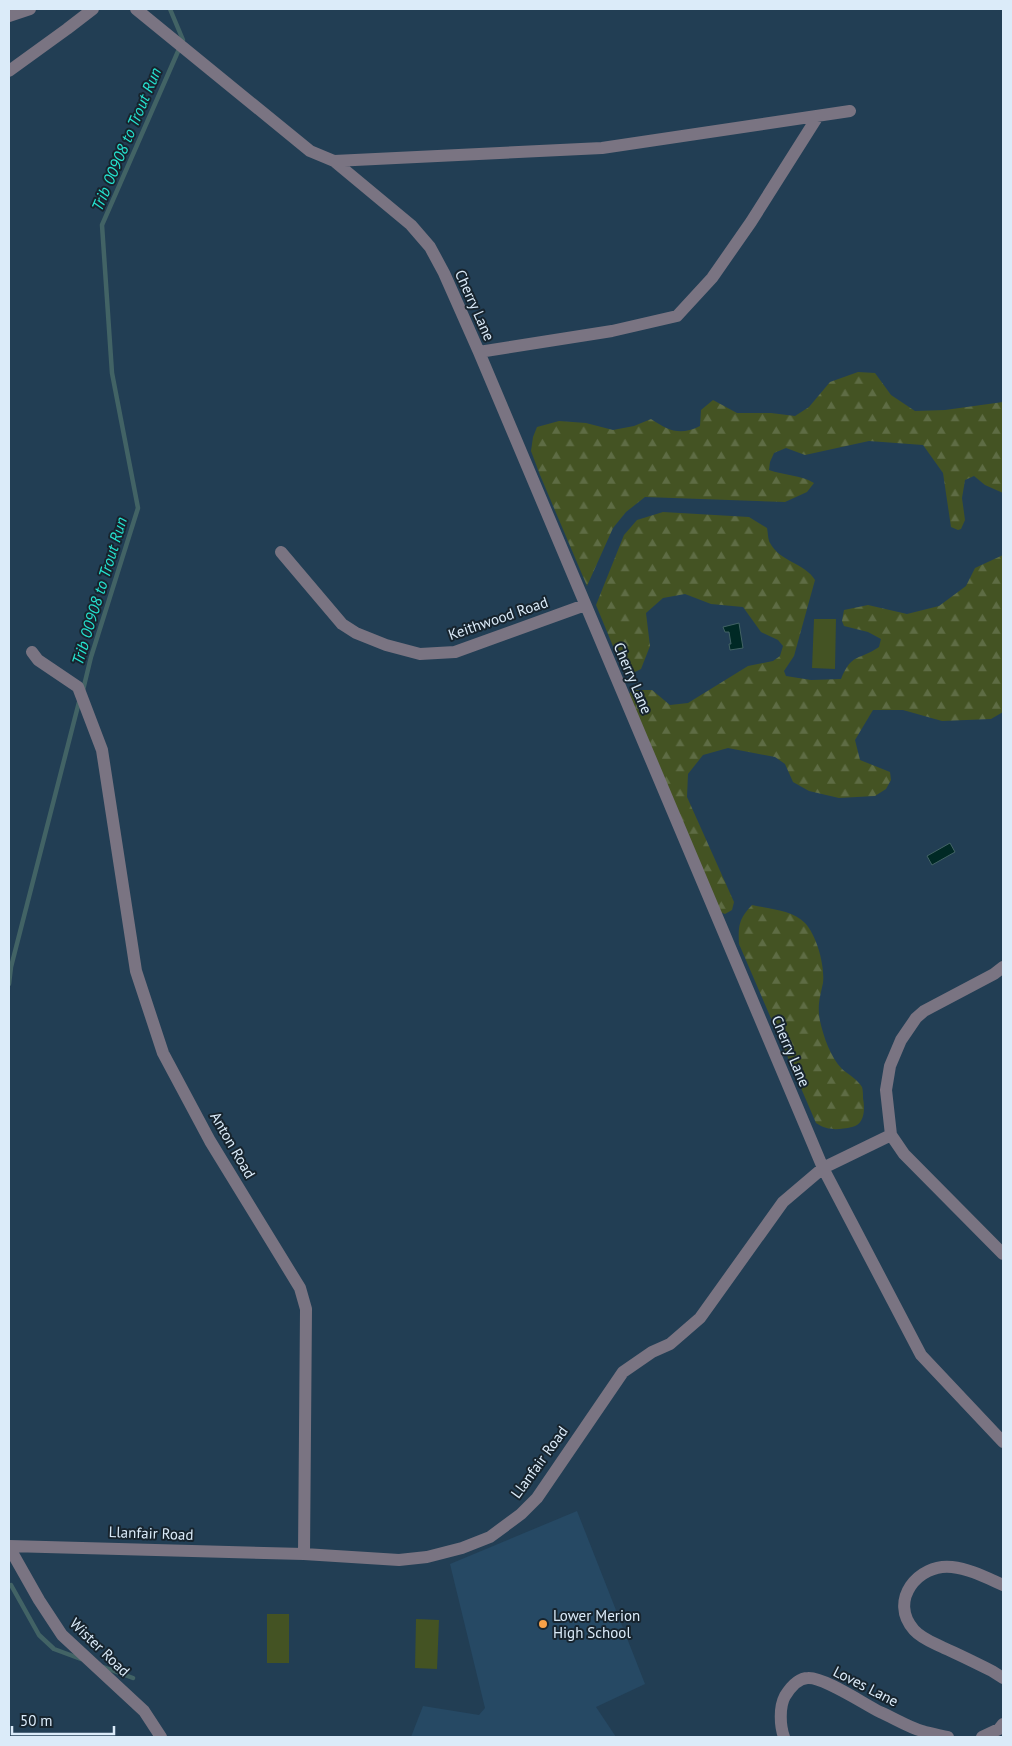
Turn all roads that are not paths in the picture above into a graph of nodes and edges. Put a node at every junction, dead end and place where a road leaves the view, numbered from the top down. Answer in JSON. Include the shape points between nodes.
{"nodes":[{"id":1,"x":30,"y":9,"type":"edge"},
{"id":2,"x":93,"y":9,"type":"edge"},
{"id":3,"x":136,"y":9,"type":"edge"},
{"id":4,"x":9,"y":16,"type":"edge"},
{"id":5,"x":9,"y":71,"type":"edge"},
{"id":6,"x":850,"y":111,"type":"dead end"},
{"id":7,"x":818,"y":116,"type":"junction"},
{"id":8,"x":334,"y":161,"type":"junction"},
{"id":9,"x":478,"y":352,"type":"junction"},
{"id":10,"x":281,"y":552,"type":"dead end"},
{"id":11,"x":585,"y":605,"type":"junction"},
{"id":12,"x":32,"y":652,"type":"dead end"},
{"id":13,"x":1003,"y":967,"type":"edge"},
{"id":14,"x":892,"y":1135,"type":"junction"},
{"id":15,"x":823,"y":1168,"type":"junction"},
{"id":16,"x":1003,"y":1254,"type":"edge"},
{"id":17,"x":1003,"y":1442,"type":"edge"},
{"id":18,"x":9,"y":1546,"type":"edge"},
{"id":19,"x":304,"y":1554,"type":"junction"},
{"id":20,"x":1003,"y":1584,"type":"edge"},
{"id":21,"x":1003,"y":1678,"type":"edge"},
{"id":22,"x":1003,"y":1724,"type":"edge"},
{"id":23,"x":161,"y":1737,"type":"edge"},
{"id":24,"x":784,"y":1737,"type":"edge"},
{"id":25,"x":948,"y":1737,"type":"edge"},
{"id":26,"x":982,"y":1737,"type":"edge"}],
"edges":[{"from":1,"to":4,"type":"street"},
{"from":2,"to":5,"type":"street"},
{"from":3,"to":8,"type":"street","name":"Cherry Lane","via":[[310,151]]},
{"from":6,"to":7,"type":"street"},
{"from":7,"to":8,"type":"street","via":[[602,148]]},
{"from":7,"to":9,"type":"street","via":[[712,278],[677,316],[612,331]]},
{"from":8,"to":9,"type":"street","name":"Cherry Lane","via":[[411,225],[430,247]]},
{"from":9,"to":11,"type":"street","name":"Cherry Lane"},
{"from":10,"to":11,"type":"street","name":"Keithwood Road","via":[[342,624],[386,645],[420,654],[455,652]]},
{"from":11,"to":15,"type":"street","name":"Cherry Lane"},
{"from":12,"to":19,"type":"street","name":"Anton Road","via":[[38,660],[78,687],[102,750],[136,971],[164,1052],[210,1141],[300,1288],[306,1308]]},
{"from":13,"to":14,"type":"street","via":[[934,1005],[916,1018],[900,1040],[886,1083]]},
{"from":14,"to":15,"type":"street","name":"Llanfair Road"},
{"from":14,"to":16,"type":"street","via":[[914,1165]]},
{"from":15,"to":17,"type":"street","name":"Cherry Lane","via":[[921,1354]]},
{"from":15,"to":19,"type":"street","name":"Llanfair Road","via":[[783,1202],[700,1318],[670,1344],[623,1372],[537,1498],[521,1514],[490,1537],[427,1557],[399,1560]]},
{"from":18,"to":19,"type":"street","name":"Llanfair Road"},
{"from":18,"to":23,"type":"street","name":"Wister Road","via":[[62,1635],[144,1711]]},
{"from":20,"to":21,"type":"street","via":[[952,1567],[934,1568],[914,1582],[904,1603],[908,1622],[920,1636]]},
{"from":22,"to":26,"type":"street"},
{"from":24,"to":25,"type":"street","name":"Loves Lane","via":[[781,1719],[783,1700],[793,1686],[808,1678],[825,1683],[921,1731]]}]}
